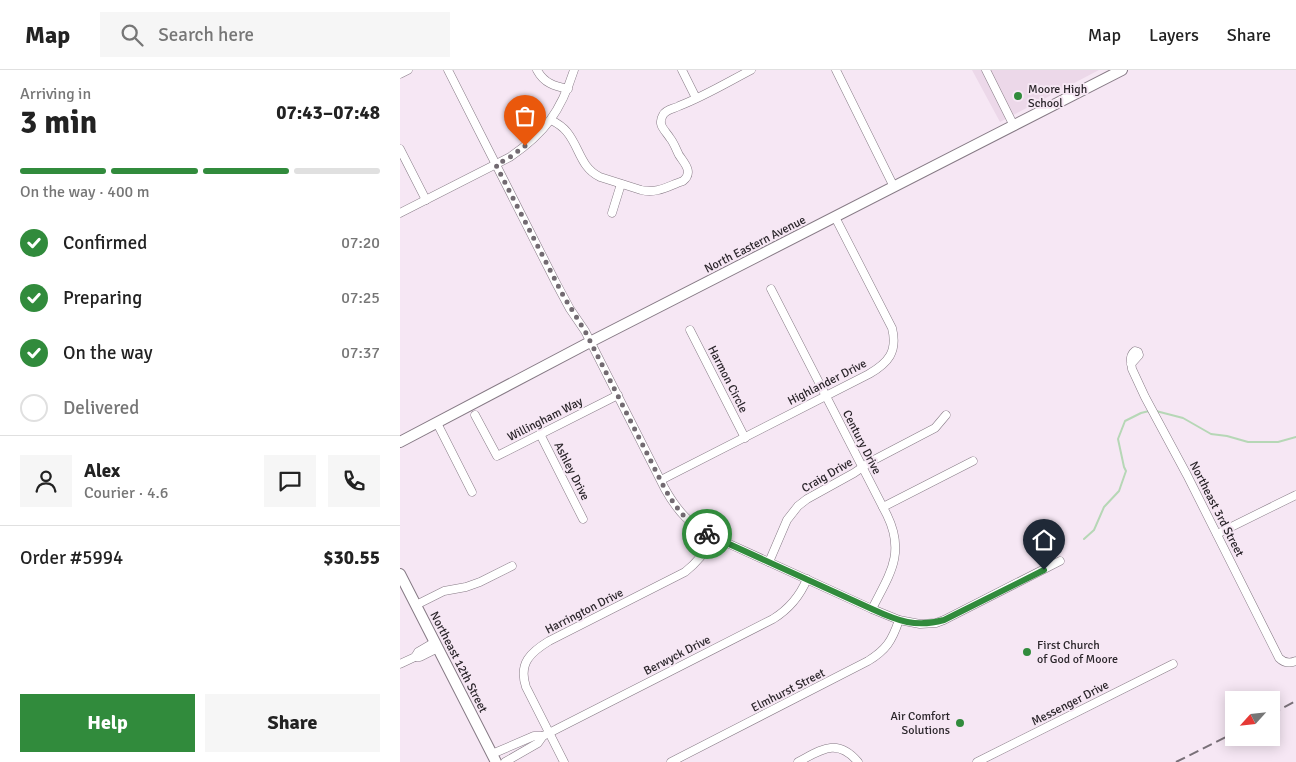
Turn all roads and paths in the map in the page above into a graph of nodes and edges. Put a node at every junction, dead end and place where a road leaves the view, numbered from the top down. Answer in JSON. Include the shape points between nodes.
{"nodes":[{"id":1,"x":408,"y":70,"type":"edge"},
{"id":2,"x":448,"y":70,"type":"edge"},
{"id":3,"x":537,"y":70,"type":"edge"},
{"id":4,"x":574,"y":70,"type":"edge"},
{"id":5,"x":682,"y":70,"type":"edge"},
{"id":6,"x":751,"y":70,"type":"edge"},
{"id":7,"x":836,"y":70,"type":"edge"},
{"id":8,"x":986,"y":70,"type":"edge"},
{"id":9,"x":1122,"y":70,"type":"edge"},
{"id":10,"x":400,"y":74,"type":"edge"},
{"id":11,"x":568,"y":89,"type":"junction"},
{"id":12,"x":696,"y":98,"type":"junction"},
{"id":13,"x":551,"y":120,"type":"junction"},
{"id":14,"x":1014,"y":126,"type":"junction"},
{"id":15,"x":400,"y":149,"type":"edge"},
{"id":16,"x":496,"y":165,"type":"junction"},
{"id":17,"x":621,"y":184,"type":"junction"},
{"id":18,"x":894,"y":186,"type":"junction"},
{"id":19,"x":426,"y":200,"type":"junction"},
{"id":20,"x":400,"y":213,"type":"edge"},
{"id":21,"x":612,"y":213,"type":"dead end"},
{"id":22,"x":835,"y":217,"type":"junction"},
{"id":23,"x":771,"y":288,"type":"dead end"},
{"id":24,"x":690,"y":330,"type":"dead end"},
{"id":25,"x":590,"y":342,"type":"junction"},
{"id":26,"x":1131,"y":364,"type":"dead end"},
{"id":27,"x":618,"y":395,"type":"junction"},
{"id":28,"x":826,"y":396,"type":"junction"},
{"id":29,"x":475,"y":414,"type":"dead end"},
{"id":30,"x":946,"y":415,"type":"dead end"},
{"id":31,"x":437,"y":423,"type":"junction"},
{"id":32,"x":540,"y":434,"type":"junction"},
{"id":33,"x":745,"y":438,"type":"junction"},
{"id":34,"x":400,"y":442,"type":"edge"},
{"id":35,"x":972,"y":461,"type":"dead end"},
{"id":36,"x":862,"y":467,"type":"junction"},
{"id":37,"x":661,"y":480,"type":"junction"},
{"id":38,"x":472,"y":492,"type":"dead end"},
{"id":39,"x":1296,"y":495,"type":"edge"},
{"id":40,"x":883,"y":508,"type":"junction"},
{"id":41,"x":583,"y":519,"type":"dead end"},
{"id":42,"x":1217,"y":534,"type":"junction"},
{"id":43,"x":714,"y":537,"type":"junction"},
{"id":44,"x":1060,"y":561,"type":"dead end"},
{"id":45,"x":770,"y":562,"type":"junction"},
{"id":46,"x":512,"y":566,"type":"dead end"},
{"id":47,"x":400,"y":574,"type":"edge"},
{"id":48,"x":807,"y":579,"type":"junction"},
{"id":49,"x":416,"y":605,"type":"junction"},
{"id":50,"x":872,"y":609,"type":"junction"},
{"id":51,"x":899,"y":620,"type":"junction"},
{"id":52,"x":436,"y":645,"type":"junction"},
{"id":53,"x":1296,"y":661,"type":"edge"},
{"id":54,"x":400,"y":664,"type":"edge"},
{"id":55,"x":1173,"y":664,"type":"dead end"},
{"id":56,"x":546,"y":734,"type":"junction"},
{"id":57,"x":494,"y":758,"type":"edge"},
{"id":58,"x":506,"y":762,"type":"edge"},
{"id":59,"x":564,"y":762,"type":"edge"},
{"id":60,"x":671,"y":762,"type":"edge"},
{"id":61,"x":798,"y":762,"type":"edge"},
{"id":62,"x":858,"y":762,"type":"edge"},
{"id":63,"x":978,"y":762,"type":"edge"}],
"edges":[{"from":1,"to":10,"type":"street"},
{"from":2,"to":16,"type":"street"},
{"from":3,"to":11,"type":"street","via":[[549,83]]},
{"from":4,"to":11,"type":"street"},
{"from":5,"to":12,"type":"street"},
{"from":6,"to":12,"type":"street"},
{"from":7,"to":18,"type":"street"},
{"from":8,"to":14,"type":"street"},
{"from":9,"to":14,"type":"main road","name":"North Eastern Avenue"},
{"from":11,"to":13,"type":"street"},
{"from":12,"to":17,"type":"street","via":[[665,111],[661,121],[662,128],[687,165],[686,178],[652,192]]},
{"from":13,"to":16,"type":"street","via":[[525,146]]},
{"from":13,"to":17,"type":"street","via":[[567,132],[590,170]]},
{"from":14,"to":18,"type":"main road","name":"North Eastern Avenue"},
{"from":15,"to":19,"type":"street"},
{"from":16,"to":19,"type":"street"},
{"from":16,"to":25,"type":"street"},
{"from":17,"to":21,"type":"street"},
{"from":18,"to":22,"type":"main road","name":"North Eastern Avenue"},
{"from":19,"to":20,"type":"street"},
{"from":22,"to":25,"type":"main road","name":"North Eastern Avenue"},
{"from":22,"to":28,"type":"street","name":"Highlander Drive","via":[[890,323],[894,342],[889,358],[878,369]]},
{"from":23,"to":28,"type":"street","name":"Century Drive"},
{"from":24,"to":33,"type":"street","name":"Harmon Circle"},
{"from":25,"to":27,"type":"street"},
{"from":25,"to":31,"type":"main road","name":"North Eastern Avenue"},
{"from":26,"to":42,"type":"street","name":"Northeast 3rd Street"},
{"from":27,"to":32,"type":"street","name":"Willingham Way"},
{"from":27,"to":37,"type":"street"},
{"from":28,"to":33,"type":"street","name":"Highlander Drive"},
{"from":28,"to":36,"type":"street","name":"Century Drive"},
{"from":29,"to":32,"type":"street","name":"Willingham Way","via":[[497,456]]},
{"from":30,"to":36,"type":"street","name":"Craig Drive","via":[[935,428]]},
{"from":31,"to":34,"type":"main road","name":"North Eastern Avenue"},
{"from":31,"to":38,"type":"street"},
{"from":32,"to":41,"type":"street","name":"Ashley Drive"},
{"from":33,"to":37,"type":"street","name":"Highlander Drive"},
{"from":35,"to":40,"type":"street"},
{"from":36,"to":40,"type":"street","name":"Century Drive"},
{"from":36,"to":45,"type":"street","name":"Craig Drive","via":[[798,506],[787,520]]},
{"from":37,"to":43,"type":"street","via":[[679,512],[697,528]]},
{"from":39,"to":42,"type":"street"},
{"from":40,"to":50,"type":"street","name":"Century Drive","via":[[894,533],[896,550],[890,574]]},
{"from":42,"to":53,"type":"street","name":"Northeast 3rd Street","via":[[1279,658],[1285,662]]},
{"from":43,"to":45,"type":"street"},
{"from":43,"to":56,"type":"street","name":"Harrington Drive","via":[[704,554],[685,572],[533,651],[524,667],[524,681]]},
{"from":44,"to":51,"type":"street","via":[[944,620],[920,624]]},
{"from":45,"to":48,"type":"street"},
{"from":46,"to":49,"type":"street","via":[[480,582],[444,591]]},
{"from":47,"to":49,"type":"main road","name":"Northeast 12th Street"},
{"from":48,"to":50,"type":"street"},
{"from":48,"to":56,"type":"street","name":"Berwyck Drive","via":[[792,604],[773,619]]},
{"from":49,"to":52,"type":"main road","name":"Northeast 12th Street"},
{"from":50,"to":51,"type":"street"},
{"from":51,"to":60,"type":"street","name":"Elmhurst Street","via":[[887,646],[875,657]]},
{"from":52,"to":54,"type":"street"},
{"from":52,"to":57,"type":"main road","name":"Northeast 12th Street"},
{"from":55,"to":63,"type":"street","name":"Messenger Drive"},
{"from":56,"to":57,"type":"street","name":"Berwyck Drive","via":[[534,736]]},
{"from":56,"to":58,"type":"street","name":"Berwyck Drive","via":[[538,743]]},
{"from":56,"to":59,"type":"street"},
{"from":61,"to":62,"type":"street","via":[[830,747],[848,753]]}]}
